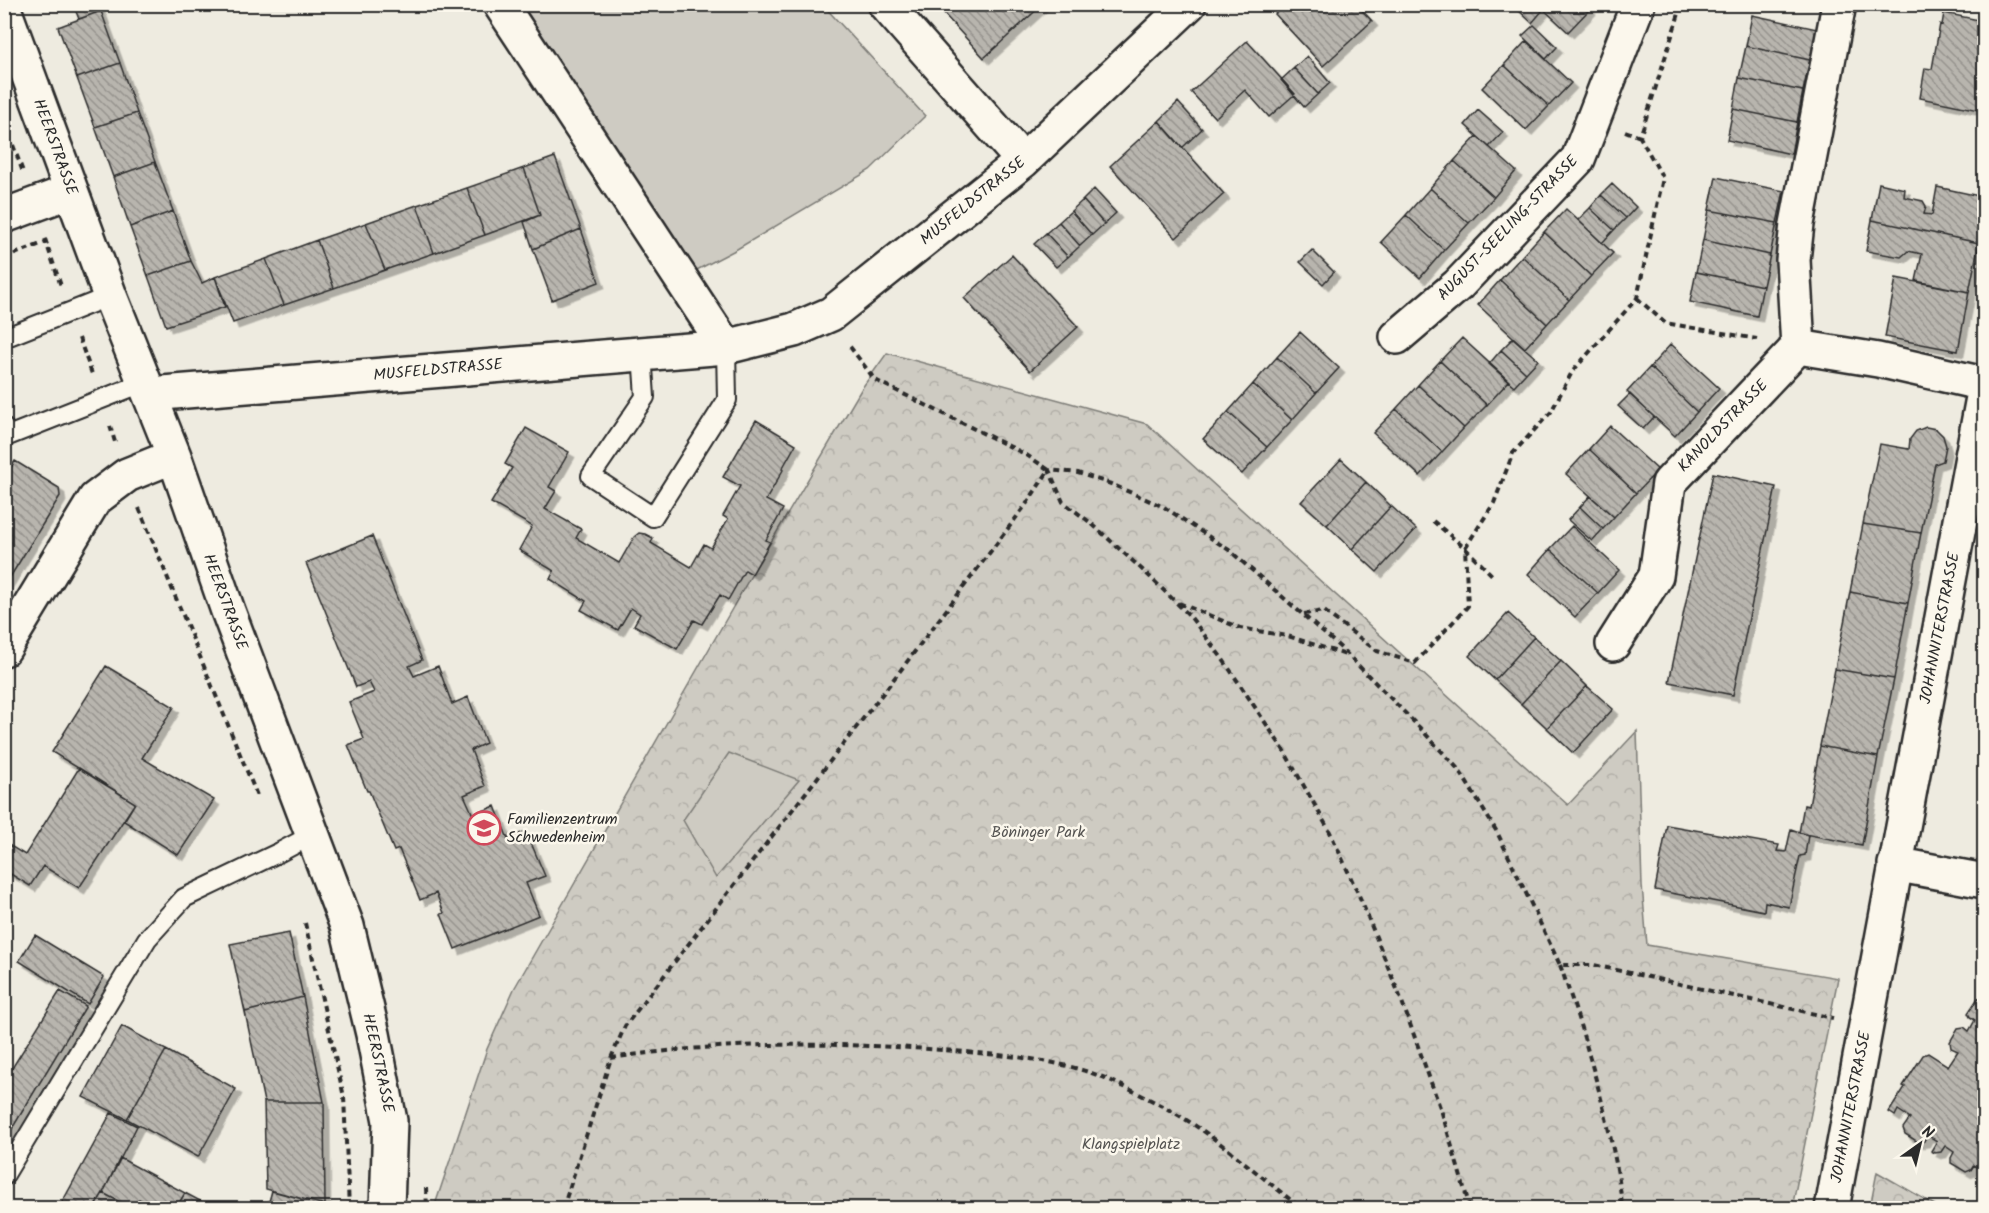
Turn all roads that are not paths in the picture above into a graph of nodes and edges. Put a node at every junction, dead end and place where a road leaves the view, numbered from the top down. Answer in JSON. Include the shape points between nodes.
{"nodes":[{"id":1,"x":500,"y":4,"type":"edge"},
{"id":2,"x":1189,"y":4,"type":"edge"},
{"id":3,"x":1638,"y":4,"type":"edge"},
{"id":4,"x":1839,"y":4,"type":"edge"},
{"id":5,"x":4,"y":9,"type":"edge"},
{"id":6,"x":871,"y":12,"type":"edge"},
{"id":7,"x":1023,"y":161,"type":"junction"},
{"id":8,"x":71,"y":191,"type":"junction"},
{"id":9,"x":19,"y":210,"type":"edge"},
{"id":10,"x":110,"y":296,"type":"junction"},
{"id":11,"x":1397,"y":337,"type":"dead end"},
{"id":12,"x":4,"y":338,"type":"edge"},
{"id":13,"x":726,"y":347,"type":"junction"},
{"id":14,"x":1798,"y":347,"type":"junction"},
{"id":15,"x":642,"y":353,"type":"junction"},
{"id":16,"x":1984,"y":384,"type":"edge"},
{"id":17,"x":147,"y":388,"type":"junction"},
{"id":18,"x":1984,"y":392,"type":"edge"},
{"id":19,"x":6,"y":435,"type":"edge"},
{"id":20,"x":174,"y":456,"type":"junction"},
{"id":21,"x":1613,"y":644,"type":"dead end"},
{"id":22,"x":4,"y":649,"type":"edge"},
{"id":23,"x":314,"y":834,"type":"junction"},
{"id":24,"x":1895,"y":864,"type":"junction"},
{"id":25,"x":1984,"y":881,"type":"edge"},
{"id":26,"x":4,"y":1176,"type":"edge"},
{"id":27,"x":387,"y":1209,"type":"edge"},
{"id":28,"x":1832,"y":1209,"type":"edge"}],
"edges":[{"from":1,"to":13,"type":"street"},
{"from":2,"to":7,"type":"street","name":"MUSFELDSTRASSE"},
{"from":3,"to":11,"type":"street","name":"AUGUST-SEELING-STRASSE","via":[[1578,159],[1458,285]]},
{"from":4,"to":14,"type":"street","via":[[1797,224],[1793,260]]},
{"from":5,"to":8,"type":"street","name":"HEERSTRASSE"},
{"from":6,"to":7,"type":"street"},
{"from":7,"to":13,"type":"street","name":"MUSFELDSTRASSE","via":[[831,314],[794,330]]},
{"from":8,"to":9,"type":"street"},
{"from":8,"to":10,"type":"street","name":"HEERSTRASSE"},
{"from":10,"to":12,"type":"lane"},
{"from":10,"to":17,"type":"street","name":"HEERSTRASSE"},
{"from":13,"to":15,"type":"street","name":"MUSFELDSTRASSE"},
{"from":13,"to":15,"type":"lane","via":[[727,400],[653,517],[591,477],[645,397]]},
{"from":14,"to":16,"type":"street"},
{"from":14,"to":21,"type":"street","name":"KANOLDSTRASSE","via":[[1668,483],[1656,576]]},
{"from":15,"to":17,"type":"street","name":"MUSFELDSTRASSE"},
{"from":17,"to":19,"type":"lane","via":[[100,399]]},
{"from":17,"to":20,"type":"street","name":"HEERSTRASSE"},
{"from":18,"to":24,"type":"street","name":"JOHANNITERSTRASSE"},
{"from":20,"to":22,"type":"street","via":[[127,475],[95,499]]},
{"from":20,"to":23,"type":"street","name":"HEERSTRASSE","via":[[228,611]]},
{"from":23,"to":26,"type":"lane","via":[[184,898],[147,939]]},
{"from":23,"to":27,"type":"street","name":"HEERSTRASSE","via":[[347,926],[390,1121]]},
{"from":24,"to":25,"type":"street"},
{"from":24,"to":28,"type":"street","name":"JOHANNITERSTRASSE"}]}
